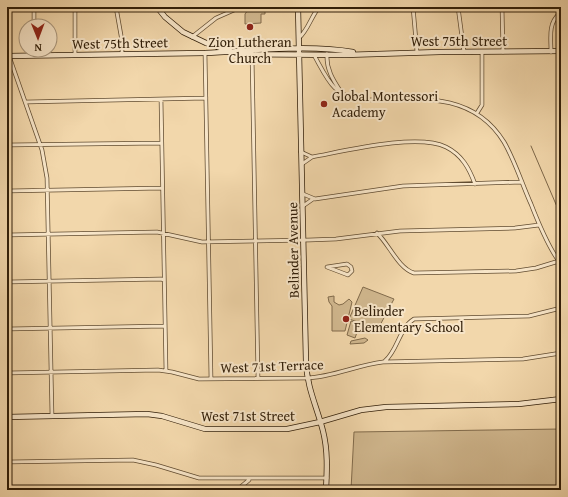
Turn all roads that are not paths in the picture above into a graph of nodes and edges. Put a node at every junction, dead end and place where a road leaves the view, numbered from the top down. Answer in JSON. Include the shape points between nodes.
{"nodes":[{"id":1,"x":34,"y":7,"type":"edge"},
{"id":2,"x":75,"y":7,"type":"edge"},
{"id":3,"x":116,"y":7,"type":"edge"},
{"id":4,"x":157,"y":7,"type":"edge"},
{"id":5,"x":241,"y":7,"type":"edge"},
{"id":6,"x":298,"y":7,"type":"edge"},
{"id":7,"x":319,"y":7,"type":"edge"},
{"id":8,"x":413,"y":7,"type":"edge"},
{"id":9,"x":458,"y":7,"type":"edge"},
{"id":10,"x":502,"y":7,"type":"edge"},
{"id":11,"x":559,"y":14,"type":"dead end"},
{"id":12,"x":34,"y":18,"type":"edge"},
{"id":13,"x":192,"y":37,"type":"junction"},
{"id":14,"x":299,"y":38,"type":"junction"},
{"id":15,"x":561,"y":51,"type":"edge"},
{"id":16,"x":233,"y":52,"type":"junction"},
{"id":17,"x":300,"y":52,"type":"junction"},
{"id":18,"x":417,"y":52,"type":"junction"},
{"id":19,"x":464,"y":52,"type":"junction"},
{"id":20,"x":503,"y":52,"type":"junction"},
{"id":21,"x":552,"y":52,"type":"junction"},
{"id":22,"x":205,"y":53,"type":"junction"},
{"id":23,"x":358,"y":53,"type":"junction"},
{"id":24,"x":482,"y":53,"type":"junction"},
{"id":25,"x":58,"y":54,"type":"edge"},
{"id":26,"x":75,"y":54,"type":"junction"},
{"id":27,"x":122,"y":54,"type":"junction"},
{"id":28,"x":314,"y":54,"type":"junction"},
{"id":29,"x":327,"y":54,"type":"junction"},
{"id":30,"x":18,"y":55,"type":"edge"},
{"id":31,"x":252,"y":55,"type":"junction"},
{"id":32,"x":8,"y":56,"type":"edge"},
{"id":33,"x":341,"y":92,"type":"junction"},
{"id":34,"x":206,"y":98,"type":"junction"},
{"id":35,"x":161,"y":99,"type":"junction"},
{"id":36,"x":26,"y":102,"type":"junction"},
{"id":37,"x":477,"y":113,"type":"junction"},
{"id":38,"x":161,"y":143,"type":"junction"},
{"id":39,"x":7,"y":145,"type":"edge"},
{"id":40,"x":41,"y":146,"type":"junction"},
{"id":41,"x":561,"y":148,"type":"edge"},
{"id":42,"x":301,"y":152,"type":"junction"},
{"id":43,"x":561,"y":154,"type":"edge"},
{"id":44,"x":312,"y":157,"type":"junction"},
{"id":45,"x":302,"y":164,"type":"junction"},
{"id":46,"x":521,"y":182,"type":"junction"},
{"id":47,"x":475,"y":184,"type":"junction"},
{"id":48,"x":162,"y":188,"type":"junction"},
{"id":49,"x":48,"y":190,"type":"junction"},
{"id":50,"x":7,"y":191,"type":"edge"},
{"id":51,"x":303,"y":194,"type":"junction"},
{"id":52,"x":315,"y":199,"type":"junction"},
{"id":53,"x":303,"y":206,"type":"junction"},
{"id":54,"x":539,"y":225,"type":"junction"},
{"id":55,"x":163,"y":233,"type":"junction"},
{"id":56,"x":377,"y":233,"type":"junction"},
{"id":57,"x":49,"y":234,"type":"junction"},
{"id":58,"x":7,"y":235,"type":"edge"},
{"id":59,"x":303,"y":240,"type":"junction"},
{"id":60,"x":256,"y":241,"type":"junction"},
{"id":61,"x":209,"y":242,"type":"junction"},
{"id":62,"x":560,"y":262,"type":"edge"},
{"id":63,"x":327,"y":267,"type":"joint"},
{"id":64,"x":164,"y":280,"type":"junction"},
{"id":65,"x":50,"y":281,"type":"junction"},
{"id":66,"x":7,"y":282,"type":"edge"},
{"id":67,"x":561,"y":308,"type":"edge"},
{"id":68,"x":165,"y":326,"type":"junction"},
{"id":69,"x":50,"y":328,"type":"junction"},
{"id":70,"x":7,"y":329,"type":"edge"},
{"id":71,"x":561,"y":353,"type":"edge"},
{"id":72,"x":392,"y":355,"type":"junction"},
{"id":73,"x":384,"y":362,"type":"junction"},
{"id":74,"x":396,"y":362,"type":"junction"},
{"id":75,"x":166,"y":371,"type":"junction"},
{"id":76,"x":51,"y":372,"type":"junction"},
{"id":77,"x":7,"y":373,"type":"edge"},
{"id":78,"x":258,"y":378,"type":"junction"},
{"id":79,"x":307,"y":378,"type":"junction"},
{"id":80,"x":211,"y":379,"type":"junction"},
{"id":81,"x":561,"y":399,"type":"edge"},
{"id":82,"x":52,"y":416,"type":"junction"},
{"id":83,"x":7,"y":417,"type":"edge"},
{"id":84,"x":320,"y":422,"type":"junction"},
{"id":85,"x":7,"y":462,"type":"edge"},
{"id":86,"x":327,"y":478,"type":"junction"},
{"id":87,"x":234,"y":479,"type":"junction"},
{"id":88,"x":250,"y":479,"type":"junction"},
{"id":89,"x":237,"y":489,"type":"edge"},
{"id":90,"x":326,"y":490,"type":"edge"}],
"edges":[{"from":1,"to":12,"type":"street"},
{"from":2,"to":26,"type":"street"},
{"from":3,"to":27,"type":"street"},
{"from":4,"to":13,"type":"street","via":[[175,26]]},
{"from":5,"to":13,"type":"street","via":[[216,18]]},
{"from":6,"to":14,"type":"street","name":"Belinder Avenue"},
{"from":7,"to":14,"type":"street"},
{"from":8,"to":18,"type":"street"},
{"from":9,"to":19,"type":"street"},
{"from":10,"to":20,"type":"street"},
{"from":11,"to":21,"type":"street","via":[[551,27]]},
{"from":13,"to":16,"type":"street"},
{"from":14,"to":17,"type":"street","name":"Belinder Avenue"},
{"from":15,"to":21,"type":"street","name":"West 75th Street"},
{"from":16,"to":17,"type":"street","name":"West 75th Street"},
{"from":16,"to":22,"type":"street","name":"West 75th Street"},
{"from":16,"to":31,"type":"street","name":"West 75th Street"},
{"from":17,"to":23,"type":"street","name":"West 75th Street"},
{"from":17,"to":28,"type":"street","name":"West 75th Street"},
{"from":17,"to":31,"type":"street","name":"West 75th Street"},
{"from":17,"to":42,"type":"street","name":"Belinder Avenue"},
{"from":18,"to":19,"type":"street","name":"West 75th Street"},
{"from":18,"to":23,"type":"street","name":"West 75th Street"},
{"from":19,"to":24,"type":"street","name":"West 75th Street"},
{"from":20,"to":21,"type":"street","name":"West 75th Street"},
{"from":20,"to":24,"type":"street","name":"West 75th Street"},
{"from":22,"to":27,"type":"street","name":"West 75th Street"},
{"from":22,"to":34,"type":"street"},
{"from":23,"to":29,"type":"street","name":"West 75th Street"},
{"from":24,"to":37,"type":"street","via":[[482,105]]},
{"from":25,"to":26,"type":"street","name":"West 75th Street"},
{"from":26,"to":27,"type":"street","name":"West 75th Street"},
{"from":28,"to":29,"type":"street","name":"West 75th Street"},
{"from":28,"to":33,"type":"street","via":[[331,85]]},
{"from":29,"to":33,"type":"street","via":[[331,76]]},
{"from":30,"to":32,"type":"street","name":"West 75th Street"},
{"from":31,"to":60,"type":"street"},
{"from":32,"to":36,"type":"street"},
{"from":33,"to":37,"type":"street","via":[[358,99],[441,100]]},
{"from":34,"to":35,"type":"street"},
{"from":34,"to":61,"type":"street"},
{"from":35,"to":36,"type":"street"},
{"from":35,"to":38,"type":"street"},
{"from":36,"to":40,"type":"street"},
{"from":37,"to":46,"type":"street","via":[[504,142]]},
{"from":38,"to":40,"type":"street"},
{"from":38,"to":48,"type":"street"},
{"from":39,"to":40,"type":"street"},
{"from":40,"to":49,"type":"street"},
{"from":41,"to":43,"type":"street"},
{"from":42,"to":44,"type":"street"},
{"from":42,"to":45,"type":"street","name":"Belinder Avenue"},
{"from":44,"to":45,"type":"street"},
{"from":44,"to":47,"type":"street","via":[[397,144],[435,143],[461,157]]},
{"from":45,"to":51,"type":"street","name":"Belinder Avenue"},
{"from":46,"to":47,"type":"street"},
{"from":46,"to":54,"type":"street"},
{"from":47,"to":52,"type":"street","via":[[403,186]]},
{"from":48,"to":49,"type":"street"},
{"from":48,"to":55,"type":"street"},
{"from":49,"to":50,"type":"street"},
{"from":49,"to":57,"type":"street"},
{"from":51,"to":52,"type":"street"},
{"from":51,"to":53,"type":"street","name":"Belinder Avenue"},
{"from":52,"to":53,"type":"street"},
{"from":53,"to":59,"type":"street","name":"Belinder Avenue"},
{"from":54,"to":56,"type":"street"},
{"from":54,"to":62,"type":"street"},
{"from":55,"to":57,"type":"street"},
{"from":55,"to":61,"type":"street","via":[[194,242]]},
{"from":55,"to":64,"type":"street"},
{"from":56,"to":59,"type":"street","via":[[336,239]]},
{"from":56,"to":62,"type":"street","via":[[386,241],[404,268],[414,273],[522,271]]},
{"from":57,"to":58,"type":"street"},
{"from":57,"to":65,"type":"street"},
{"from":59,"to":60,"type":"street"},
{"from":59,"to":79,"type":"street","name":"Belinder Avenue"},
{"from":60,"to":61,"type":"street"},
{"from":60,"to":78,"type":"street"},
{"from":61,"to":80,"type":"street"},
{"from":63,"to":63,"type":"street","via":[[346,275],[352,271],[347,264]]},
{"from":64,"to":65,"type":"street"},
{"from":64,"to":68,"type":"street"},
{"from":65,"to":66,"type":"street"},
{"from":65,"to":69,"type":"street"},
{"from":67,"to":72,"type":"street","via":[[518,317],[414,319],[406,326]]},
{"from":68,"to":69,"type":"street"},
{"from":68,"to":75,"type":"street"},
{"from":69,"to":70,"type":"street"},
{"from":69,"to":76,"type":"street"},
{"from":71,"to":74,"type":"street","name":"West 71st Terrace","via":[[524,359]]},
{"from":72,"to":73,"type":"street"},
{"from":72,"to":74,"type":"street"},
{"from":73,"to":74,"type":"street","name":"West 71st Terrace"},
{"from":73,"to":79,"type":"street","name":"West 71st Terrace"},
{"from":75,"to":76,"type":"street","name":"West 71st Terrace"},
{"from":75,"to":80,"type":"street","name":"West 71st Terrace","via":[[191,378]]},
{"from":76,"to":77,"type":"street","name":"West 71st Terrace"},
{"from":76,"to":82,"type":"street"},
{"from":78,"to":79,"type":"street","name":"West 71st Terrace"},
{"from":78,"to":80,"type":"street","name":"West 71st Terrace"},
{"from":79,"to":84,"type":"street","name":"Belinder Avenue"},
{"from":81,"to":84,"type":"street","name":"West 71st Street","via":[[519,404],[386,407],[361,410]]},
{"from":82,"to":83,"type":"street","name":"West 71st Street"},
{"from":82,"to":84,"type":"street","name":"West 71st Street","via":[[154,415],[197,428],[215,430],[287,428]]},
{"from":84,"to":86,"type":"street","name":"Belinder Avenue","via":[[327,454]]},
{"from":85,"to":87,"type":"street","via":[[134,460],[156,464],[199,478]]},
{"from":86,"to":88,"type":"street"},
{"from":86,"to":90,"type":"street","name":"Belinder Avenue"},
{"from":87,"to":88,"type":"street"},
{"from":87,"to":89,"type":"street"},
{"from":88,"to":89,"type":"street"}]}
